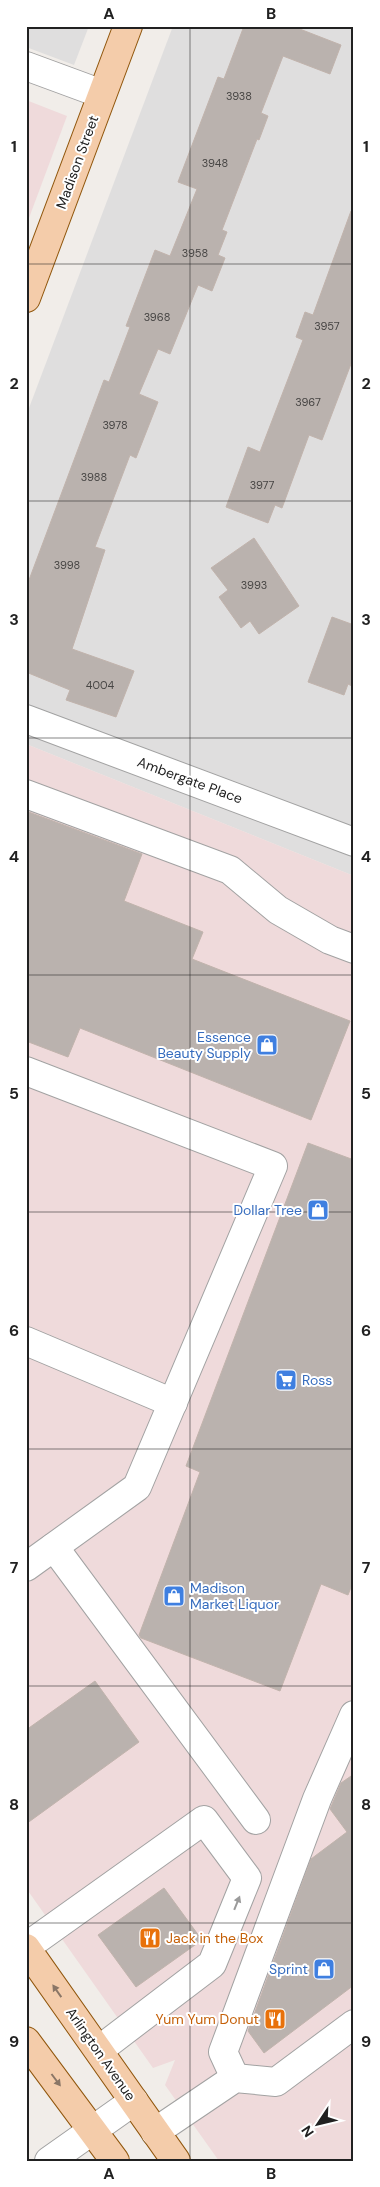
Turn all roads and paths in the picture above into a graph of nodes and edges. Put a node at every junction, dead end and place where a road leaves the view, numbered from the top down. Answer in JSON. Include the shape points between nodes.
{"nodes":[{"id":1,"x":128,"y":26,"type":"edge"},
{"id":2,"x":26,"y":66,"type":"edge"},
{"id":3,"x":102,"y":94,"type":"junction"},
{"id":4,"x":26,"y":298,"type":"edge"},
{"id":5,"x":26,"y":719,"type":"edge"},
{"id":6,"x":26,"y":794,"type":"edge"},
{"id":7,"x":354,"y":842,"type":"edge"},
{"id":8,"x":354,"y":949,"type":"edge"},
{"id":9,"x":26,"y":1071,"type":"edge"},
{"id":10,"x":26,"y":1341,"type":"edge"},
{"id":11,"x":172,"y":1403,"type":"junction"},
{"id":12,"x":54,"y":1547,"type":"junction"},
{"id":13,"x":26,"y":1567,"type":"edge"},
{"id":14,"x":351,"y":1726,"type":"edge"},
{"id":15,"x":256,"y":1820,"type":"dead end"},
{"id":16,"x":26,"y":1948,"type":"edge"},
{"id":17,"x":354,"y":2024,"type":"edge"},
{"id":18,"x":26,"y":2041,"type":"edge"},
{"id":19,"x":99,"y":2050,"type":"junction"},
{"id":20,"x":235,"y":2078,"type":"junction"},
{"id":21,"x":134,"y":2101,"type":"junction"},
{"id":22,"x":93,"y":2130,"type":"junction"},
{"id":23,"x":155,"y":2132,"type":"junction"},
{"id":24,"x":49,"y":2161,"type":"edge"},
{"id":25,"x":115,"y":2161,"type":"edge"},
{"id":26,"x":176,"y":2161,"type":"edge"}],
"edges":[{"from":1,"to":3,"type":"main road","name":"Madison Street"},
{"from":2,"to":3,"type":"street"},
{"from":3,"to":4,"type":"main road","name":"Madison Street"},
{"from":5,"to":7,"type":"street","name":"Ambergate Place"},
{"from":6,"to":8,"type":"street","via":[[230,870],[278,910],[330,940]]},
{"from":9,"to":11,"type":"street","via":[[273,1166]]},
{"from":10,"to":11,"type":"street"},
{"from":11,"to":12,"type":"street","via":[[137,1487]]},
{"from":12,"to":13,"type":"street"},
{"from":12,"to":15,"type":"street"},
{"from":14,"to":20,"type":"street","via":[[317,1799],[223,2052]]},
{"from":19,"to":16,"type":"main road","name":"Arlington Avenue","one_way":true},
{"from":19,"to":16,"type":"street","one_way":true,"via":[[212,1964],[247,1878],[204,1820]]},
{"from":17,"to":20,"type":"street","via":[[276,2082]]},
{"from":18,"to":22,"type":"main road","one_way":true},
{"from":19,"to":21,"type":"main road","name":"Arlington Avenue"},
{"from":20,"to":23,"type":"street"},
{"from":21,"to":22,"type":"street"},
{"from":21,"to":23,"type":"main road","name":"Arlington Avenue"},
{"from":22,"to":24,"type":"street"},
{"from":22,"to":25,"type":"main road"},
{"from":23,"to":26,"type":"main road","name":"Arlington Avenue"}]}
